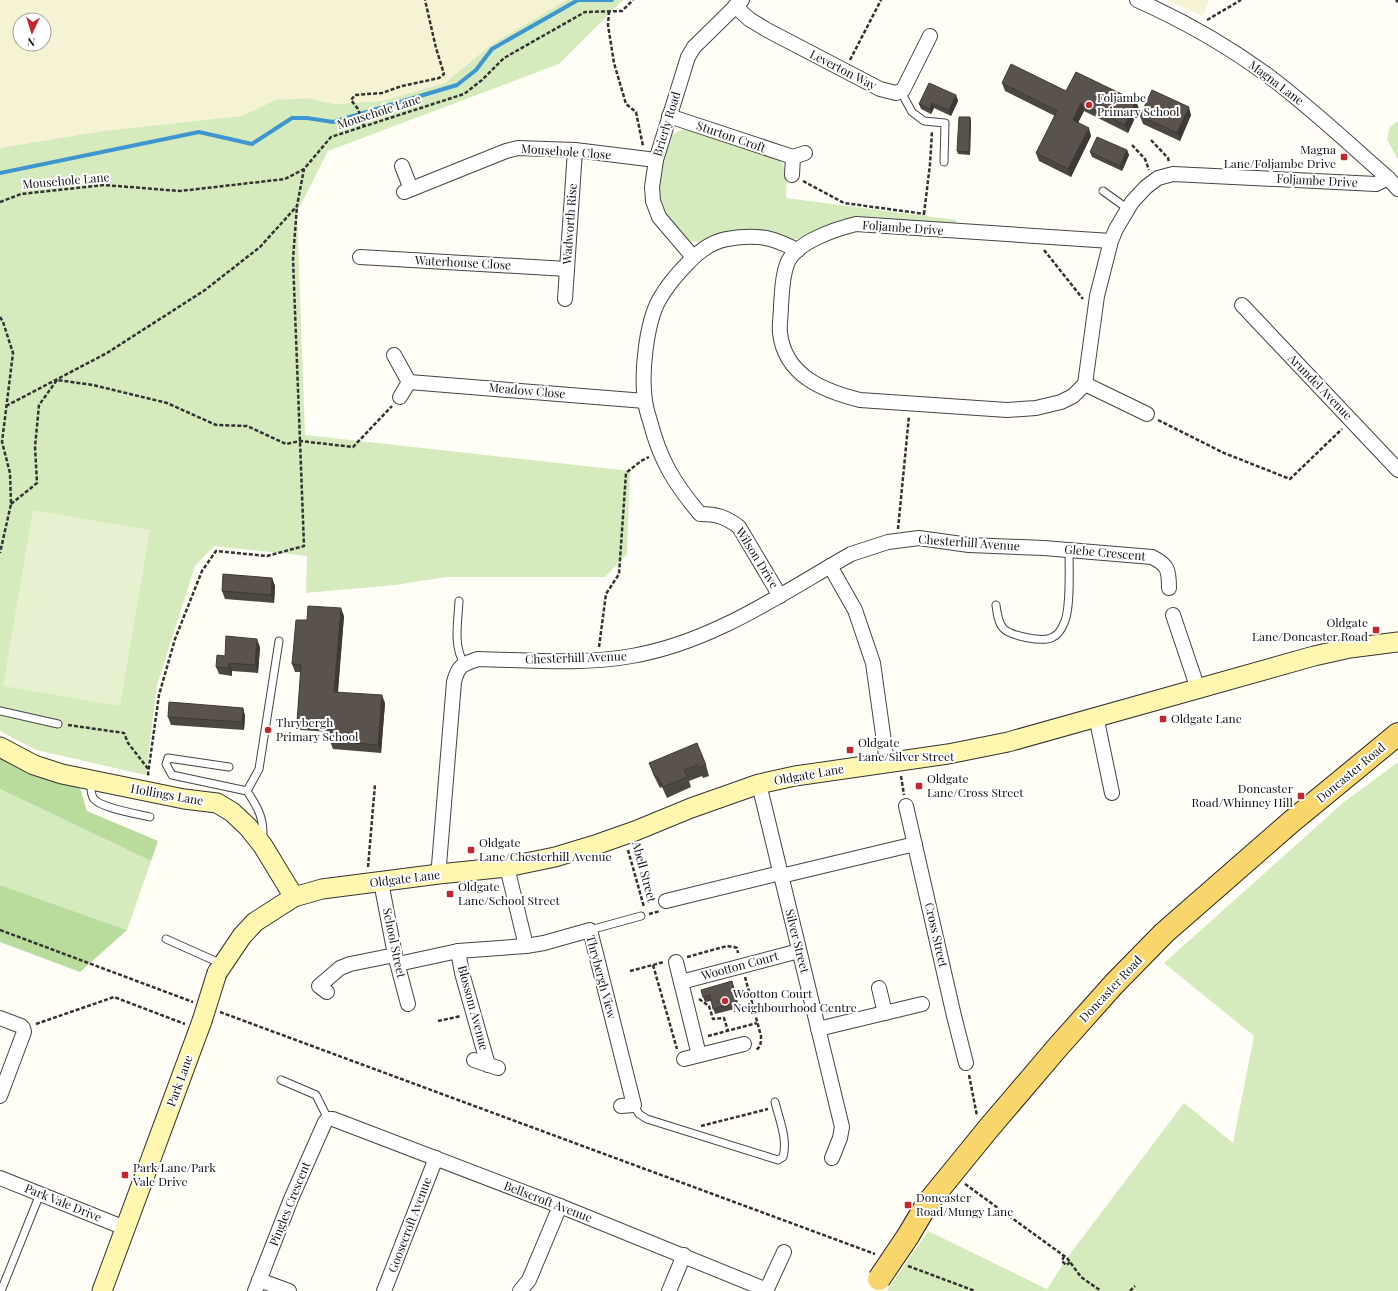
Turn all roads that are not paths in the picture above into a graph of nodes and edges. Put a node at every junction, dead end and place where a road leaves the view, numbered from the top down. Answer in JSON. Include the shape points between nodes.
{"nodes":[{"id":1,"x":1137,"y":0,"type":"edge"},
{"id":2,"x":738,"y":3,"type":"edge"},
{"id":3,"x":930,"y":36,"type":"dead end"},
{"id":4,"x":901,"y":92,"type":"junction"},
{"id":5,"x":669,"y":116,"type":"junction"},
{"id":6,"x":575,"y":150,"type":"junction"},
{"id":7,"x":649,"y":159,"type":"junction"},
{"id":8,"x":944,"y":162,"type":"dead end"},
{"id":9,"x":402,"y":166,"type":"dead end"},
{"id":10,"x":792,"y":175,"type":"road end"},
{"id":11,"x":1388,"y":178,"type":"junction"},
{"id":12,"x":1398,"y":189,"type":"edge"},
{"id":13,"x":1103,"y":191,"type":"dead end"},
{"id":14,"x":1128,"y":208,"type":"junction"},
{"id":15,"x":1111,"y":241,"type":"junction"},
{"id":16,"x":798,"y":250,"type":"junction"},
{"id":17,"x":360,"y":257,"type":"dead end"},
{"id":18,"x":694,"y":257,"type":"junction"},
{"id":19,"x":566,"y":269,"type":"junction"},
{"id":20,"x":565,"y":299,"type":"dead end"},
{"id":21,"x":1242,"y":305,"type":"dead end"},
{"id":22,"x":394,"y":355,"type":"dead end"},
{"id":23,"x":409,"y":382,"type":"junction"},
{"id":24,"x":1085,"y":384,"type":"junction"},
{"id":25,"x":400,"y":397,"type":"road end"},
{"id":26,"x":645,"y":401,"type":"junction"},
{"id":27,"x":1147,"y":414,"type":"road end"},
{"id":28,"x":1398,"y":470,"type":"edge"},
{"id":29,"x":1044,"y":548,"type":"joint"},
{"id":30,"x":1069,"y":550,"type":"junction"},
{"id":31,"x":830,"y":566,"type":"junction"},
{"id":32,"x":1169,"y":588,"type":"dead end"},
{"id":33,"x":780,"y":596,"type":"junction"},
{"id":34,"x":459,"y":601,"type":"dead end"},
{"id":35,"x":996,"y":605,"type":"dead end"},
{"id":36,"x":1173,"y":615,"type":"dead end"},
{"id":37,"x":279,"y":641,"type":"dead end"},
{"id":38,"x":1398,"y":644,"type":"edge"},
{"id":39,"x":464,"y":663,"type":"junction"},
{"id":40,"x":1198,"y":689,"type":"junction"},
{"id":41,"x":0,"y":711,"type":"edge"},
{"id":42,"x":1096,"y":716,"type":"junction"},
{"id":43,"x":58,"y":724,"type":"road end"},
{"id":44,"x":1398,"y":734,"type":"edge"},
{"id":45,"x":0,"y":747,"type":"edge"},
{"id":46,"x":892,"y":763,"type":"junction"},
{"id":47,"x":229,"y":767,"type":"dead end"},
{"id":48,"x":91,"y":780,"type":"junction"},
{"id":49,"x":759,"y":784,"type":"junction"},
{"id":50,"x":247,"y":791,"type":"junction"},
{"id":51,"x":1112,"y":793,"type":"dead end"},
{"id":52,"x":906,"y":806,"type":"road end"},
{"id":53,"x":150,"y":818,"type":"dead end"},
{"id":54,"x":915,"y":844,"type":"junction"},
{"id":55,"x":263,"y":846,"type":"junction"},
{"id":56,"x":507,"y":867,"type":"junction"},
{"id":57,"x":439,"y":874,"type":"junction"},
{"id":58,"x":780,"y":875,"type":"junction"},
{"id":59,"x":374,"y":877,"type":"junction"},
{"id":60,"x":294,"y":898,"type":"junction"},
{"id":61,"x":666,"y":901,"type":"dead end"},
{"id":62,"x":641,"y":916,"type":"dead end"},
{"id":63,"x":590,"y":930,"type":"junction"},
{"id":64,"x":166,"y":939,"type":"dead end"},
{"id":65,"x":526,"y":946,"type":"junction"},
{"id":66,"x":458,"y":951,"type":"junction"},
{"id":67,"x":799,"y":951,"type":"junction"},
{"id":68,"x":397,"y":960,"type":"junction"},
{"id":69,"x":676,"y":962,"type":"dead end"},
{"id":70,"x":219,"y":969,"type":"junction"},
{"id":71,"x":682,"y":982,"type":"junction"},
{"id":72,"x":879,"y":988,"type":"dead end"},
{"id":73,"x":327,"y":992,"type":"dead end"},
{"id":74,"x":408,"y":1004,"type":"dead end"},
{"id":75,"x":922,"y":1004,"type":"dead end"},
{"id":76,"x":885,"y":1013,"type":"junction"},
{"id":77,"x":0,"y":1018,"type":"edge"},
{"id":78,"x":818,"y":1030,"type":"junction"},
{"id":79,"x":744,"y":1044,"type":"dead end"},
{"id":80,"x":700,"y":1055,"type":"junction"},
{"id":81,"x":684,"y":1059,"type":"road end"},
{"id":82,"x":474,"y":1060,"type":"dead end"},
{"id":83,"x":966,"y":1063,"type":"road end"},
{"id":84,"x":280,"y":1080,"type":"dead end"},
{"id":85,"x":0,"y":1096,"type":"edge"},
{"id":86,"x":775,"y":1104,"type":"road end"},
{"id":87,"x":627,"y":1105,"type":"joint"},
{"id":88,"x":328,"y":1119,"type":"junction"},
{"id":89,"x":436,"y":1158,"type":"junction"},
{"id":90,"x":832,"y":1158,"type":"dead end"},
{"id":91,"x":0,"y":1178,"type":"edge"},
{"id":92,"x":40,"y":1194,"type":"junction"},
{"id":93,"x":560,"y":1206,"type":"junction"},
{"id":94,"x":125,"y":1228,"type":"junction"},
{"id":95,"x":784,"y":1252,"type":"dead end"},
{"id":96,"x":684,"y":1256,"type":"junction"},
{"id":97,"x":257,"y":1285,"type":"edge"},
{"id":98,"x":876,"y":1285,"type":"edge"},
{"id":99,"x":767,"y":1290,"type":"edge"},
{"id":100,"x":1,"y":1291,"type":"edge"},
{"id":101,"x":102,"y":1291,"type":"edge"},
{"id":102,"x":289,"y":1291,"type":"edge"},
{"id":103,"x":384,"y":1291,"type":"edge"},
{"id":104,"x":520,"y":1291,"type":"edge"},
{"id":105,"x":669,"y":1291,"type":"edge"}],
"edges":[{"from":1,"to":11,"type":"street","name":"Magna Lane","via":[[1225,46],[1265,74],[1292,94]]},
{"from":2,"to":4,"type":"street","name":"Leverton Way","via":[[749,19],[767,30],[880,89]]},
{"from":2,"to":5,"type":"street","name":"Brierly Road","via":[[694,47],[688,57]]},
{"from":3,"to":4,"type":"street"},
{"from":4,"to":8,"type":"lane","via":[[912,112],[924,121],[945,123]]},
{"from":5,"to":7,"type":"street","name":"Brierly Road"},
{"from":5,"to":10,"type":"street","name":"Sturton Croft","via":[[799,155]]},
{"from":6,"to":7,"type":"street","name":"Mousehole Close"},
{"from":6,"to":9,"type":"street","name":"Mousehole Close","via":[[518,148],[408,190]]},
{"from":6,"to":19,"type":"street","name":"Wadworth Rise"},
{"from":7,"to":18,"type":"street","name":"Brierly Road","via":[[653,201],[659,217]]},
{"from":11,"to":12,"type":"street","name":"Magna Lane"},
{"from":11,"to":14,"type":"street","name":"Foljambe Drive","via":[[1376,184],[1173,174],[1158,178]]},
{"from":13,"to":14,"type":"lane"},
{"from":14,"to":15,"type":"street","name":"Foljambe Drive"},
{"from":15,"to":16,"type":"street","name":"Foljambe Drive","via":[[856,224],[816,238]]},
{"from":15,"to":24,"type":"street","name":"Foljambe Drive","via":[[1097,296]]},
{"from":16,"to":18,"type":"street","name":"Wilson Drive","via":[[767,238],[748,237],[727,239],[708,245]]},
{"from":16,"to":24,"type":"street","name":"Foljambe Drive","via":[[788,263],[782,284],[780,333],[783,348],[792,364],[806,379],[823,389],[860,400],[1007,410],[1036,408],[1061,402],[1073,396]]},
{"from":17,"to":19,"type":"street","name":"Waterhouse Close"},
{"from":18,"to":26,"type":"street","name":"Wilson Drive","via":[[672,280],[658,301],[650,327],[644,366]]},
{"from":19,"to":20,"type":"street","name":"Wadworth Rise"},
{"from":21,"to":28,"type":"street","name":"Arundel Avenue"},
{"from":22,"to":23,"type":"street"},
{"from":23,"to":25,"type":"street"},
{"from":23,"to":26,"type":"street","name":"Meadow Close"},
{"from":24,"to":27,"type":"street"},
{"from":26,"to":33,"type":"street","name":"Wilson Drive","via":[[655,441],[676,484],[700,514],[713,514],[730,519],[739,527]]},
{"from":29,"to":30,"type":"street","name":"Glebe Crescent"},
{"from":29,"to":31,"type":"street","name":"Chesterhill Avenue","via":[[969,545],[919,538],[877,545],[858,551]]},
{"from":30,"to":32,"type":"street","name":"Glebe Crescent","via":[[1152,557],[1162,562],[1167,569]]},
{"from":30,"to":35,"type":"lane","via":[[1069,602],[1065,621],[1052,638],[1023,638],[1009,633],[1000,623]]},
{"from":31,"to":33,"type":"street","name":"Chesterhill Avenue"},
{"from":31,"to":46,"type":"street","via":[[855,610],[873,663]]},
{"from":33,"to":39,"type":"street","name":"Chesterhill Avenue","via":[[734,622],[677,645],[632,656],[597,660],[478,659]]},
{"from":34,"to":39,"type":"lane","via":[[458,646],[459,656]]},
{"from":36,"to":40,"type":"street"},
{"from":37,"to":50,"type":"lane","via":[[259,769]]},
{"from":38,"to":40,"type":"street","name":"Oldgate Lane","via":[[1350,648],[1314,656]]},
{"from":39,"to":57,"type":"street","via":[[456,672],[454,682]]},
{"from":40,"to":42,"type":"street","name":"Oldgate Lane"},
{"from":41,"to":43,"type":"lane"},
{"from":42,"to":46,"type":"street","name":"Oldgate Lane","via":[[1008,742]]},
{"from":42,"to":51,"type":"street"},
{"from":44,"to":98,"type":"main road","name":"Doncaster Road","bridge":true,"via":[[1291,822],[1164,933],[1114,984],[988,1129],[927,1204]]},
{"from":45,"to":48,"type":"street","name":"Hollings Lane","via":[[34,765]]},
{"from":46,"to":49,"type":"street","name":"Oldgate Lane","via":[[796,776]]},
{"from":47,"to":50,"type":"lane","via":[[168,758],[166,764],[172,775]]},
{"from":48,"to":53,"type":"lane","via":[[91,793],[94,799],[104,805]]},
{"from":48,"to":55,"type":"street","name":"Hollings Lane","via":[[217,804],[232,812]]},
{"from":49,"to":56,"type":"street","name":"Oldgate Lane","via":[[555,857]]},
{"from":49,"to":58,"type":"street","name":"Silver Street"},
{"from":50,"to":55,"type":"lane","via":[[257,805],[264,825]]},
{"from":52,"to":54,"type":"street","name":"Cross Street"},
{"from":54,"to":58,"type":"street"},
{"from":54,"to":83,"type":"street","name":"Cross Street"},
{"from":55,"to":60,"type":"street","name":"Hollings Lane"},
{"from":56,"to":57,"type":"street","name":"Oldgate Lane"},
{"from":56,"to":65,"type":"street"},
{"from":57,"to":59,"type":"street","name":"Oldgate Lane"},
{"from":58,"to":61,"type":"street"},
{"from":58,"to":67,"type":"street","name":"Silver Street"},
{"from":59,"to":60,"type":"street","name":"Oldgate Lane"},
{"from":59,"to":68,"type":"street","name":"School Street"},
{"from":60,"to":70,"type":"street","name":"Park Lane","via":[[255,922]]},
{"from":62,"to":63,"type":"lane"},
{"from":63,"to":65,"type":"street","name":"Thrybergh View"},
{"from":63,"to":87,"type":"street","name":"Thrybergh View"},
{"from":64,"to":70,"type":"lane"},
{"from":65,"to":66,"type":"street","name":"Thrybergh View"},
{"from":66,"to":68,"type":"street","name":"Thrybergh View"},
{"from":66,"to":82,"type":"street","name":"Blossom Avenue","via":[[473,1013],[493,1067]]},
{"from":67,"to":71,"type":"street","name":"Wootton Court"},
{"from":67,"to":78,"type":"street","name":"Silver Street"},
{"from":68,"to":73,"type":"street","name":"Thrybergh View","via":[[350,964],[340,968],[319,986]]},
{"from":68,"to":74,"type":"street","name":"School Street"},
{"from":69,"to":71,"type":"street"},
{"from":70,"to":94,"type":"street","name":"Park Lane","bridge":true,"via":[[205,1020]]},
{"from":71,"to":80,"type":"street"},
{"from":72,"to":76,"type":"street"},
{"from":75,"to":76,"type":"street"},
{"from":76,"to":78,"type":"street"},
{"from":77,"to":85,"type":"street","via":[[23,1028],[24,1032]]},
{"from":78,"to":90,"type":"street","name":"Silver Street","via":[[842,1127]]},
{"from":79,"to":80,"type":"street"},
{"from":80,"to":81,"type":"street"},
{"from":84,"to":88,"type":"lane","via":[[316,1095]]},
{"from":86,"to":87,"type":"lane","via":[[785,1141],[783,1157],[778,1160],[647,1119]]},
{"from":88,"to":89,"type":"street","name":"Bellscroft Avenue"},
{"from":88,"to":97,"type":"street","name":"Pingles Crescent","via":[[297,1185]]},
{"from":89,"to":93,"type":"street","name":"Bellscroft Avenue"},
{"from":89,"to":103,"type":"street","name":"Goosecroft Avenue"},
{"from":91,"to":92,"type":"street","name":"Park Vale Drive"},
{"from":92,"to":94,"type":"street","name":"Park Vale Drive"},
{"from":92,"to":100,"type":"lane"},
{"from":93,"to":96,"type":"street","name":"Bellscroft Avenue"},
{"from":93,"to":104,"type":"street","via":[[529,1280]]},
{"from":94,"to":101,"type":"street","name":"Park Lane"},
{"from":95,"to":99,"type":"street","name":"Bellscroft Avenue"},
{"from":96,"to":99,"type":"street","name":"Bellscroft Avenue"},
{"from":96,"to":105,"type":"street"},
{"from":97,"to":102,"type":"street"}]}
